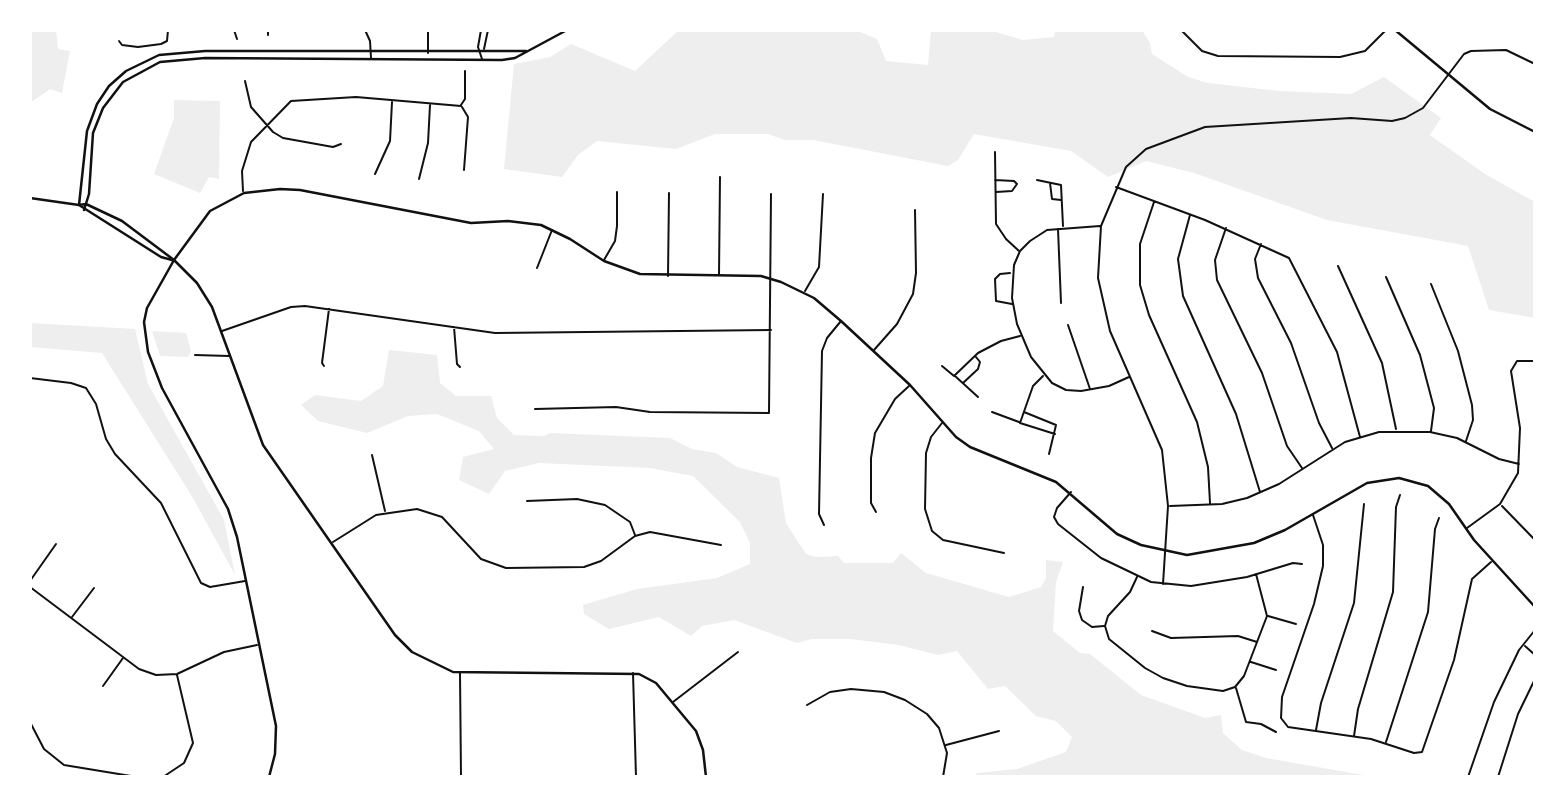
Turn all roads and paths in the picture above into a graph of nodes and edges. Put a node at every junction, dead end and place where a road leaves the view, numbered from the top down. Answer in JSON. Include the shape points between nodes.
{"nodes":[{"id":1,"x":168,"y":30,"type":"edge"},
{"id":2,"x":234,"y":30,"type":"edge"},
{"id":3,"x":268,"y":30,"type":"edge"},
{"id":4,"x":365,"y":30,"type":"edge"},
{"id":5,"x":429,"y":30,"type":"edge"},
{"id":6,"x":481,"y":30,"type":"edge"},
{"id":7,"x":488,"y":30,"type":"edge"},
{"id":8,"x":567,"y":30,"type":"edge"},
{"id":9,"x":1181,"y":30,"type":"edge"},
{"id":10,"x":1386,"y":30,"type":"edge"},
{"id":11,"x":1395,"y":30,"type":"edge"},
{"id":12,"x":268,"y":35,"type":"dead end"},
{"id":13,"x":237,"y":39,"type":"dead end"},
{"id":14,"x":119,"y":41,"type":"dead end"},
{"id":15,"x":526,"y":51,"type":"junction"},
{"id":16,"x":372,"y":52,"type":"junction"},
{"id":17,"x":428,"y":53,"type":"junction"},
{"id":18,"x":481,"y":53,"type":"junction"},
{"id":19,"x":371,"y":59,"type":"junction"},
{"id":20,"x":482,"y":60,"type":"junction"},
{"id":21,"x":1535,"y":64,"type":"edge"},
{"id":22,"x":465,"y":71,"type":"dead end"},
{"id":23,"x":1450,"y":75,"type":"junction"},
{"id":24,"x":245,"y":81,"type":"dead end"},
{"id":25,"x":392,"y":102,"type":"junction"},
{"id":26,"x":429,"y":105,"type":"junction"},
{"id":27,"x":461,"y":106,"type":"junction"},
{"id":28,"x":266,"y":125,"type":"junction"},
{"id":29,"x":1535,"y":132,"type":"edge"},
{"id":30,"x":341,"y":145,"type":"dead end"},
{"id":31,"x":995,"y":152,"type":"dead end"},
{"id":32,"x":464,"y":170,"type":"dead end"},
{"id":33,"x":374,"y":174,"type":"dead end"},
{"id":34,"x":720,"y":177,"type":"dead end"},
{"id":35,"x":419,"y":180,"type":"dead end"},
{"id":36,"x":994,"y":180,"type":"junction"},
{"id":37,"x":1037,"y":180,"type":"dead end"},
{"id":38,"x":1050,"y":181,"type":"junction"},
{"id":39,"x":1115,"y":187,"type":"junction"},
{"id":40,"x":617,"y":192,"type":"dead end"},
{"id":41,"x":995,"y":192,"type":"junction"},
{"id":42,"x":244,"y":193,"type":"junction"},
{"id":43,"x":669,"y":193,"type":"dead end"},
{"id":44,"x":771,"y":194,"type":"dead end"},
{"id":45,"x":823,"y":194,"type":"dead end"},
{"id":46,"x":30,"y":198,"type":"edge"},
{"id":47,"x":1062,"y":200,"type":"junction"},
{"id":48,"x":1154,"y":201,"type":"junction"},
{"id":49,"x":86,"y":204,"type":"junction"},
{"id":50,"x":79,"y":205,"type":"junction"},
{"id":51,"x":84,"y":210,"type":"junction"},
{"id":52,"x":915,"y":210,"type":"dead end"},
{"id":53,"x":1190,"y":215,"type":"junction"},
{"id":54,"x":1101,"y":226,"type":"junction"},
{"id":55,"x":1063,"y":227,"type":"junction"},
{"id":56,"x":1058,"y":228,"type":"junction"},
{"id":57,"x":1226,"y":228,"type":"junction"},
{"id":58,"x":552,"y":230,"type":"junction"},
{"id":59,"x":1261,"y":243,"type":"junction"},
{"id":60,"x":1020,"y":251,"type":"junction"},
{"id":61,"x":174,"y":260,"type":"junction"},
{"id":62,"x":604,"y":261,"type":"junction"},
{"id":63,"x":1338,"y":266,"type":"dead end"},
{"id":64,"x":537,"y":268,"type":"dead end"},
{"id":65,"x":1012,"y":273,"type":"junction"},
{"id":66,"x":668,"y":276,"type":"junction"},
{"id":67,"x":719,"y":276,"type":"junction"},
{"id":68,"x":1386,"y":277,"type":"dead end"},
{"id":69,"x":770,"y":279,"type":"junction"},
{"id":70,"x":1431,"y":284,"type":"dead end"},
{"id":71,"x":804,"y":292,"type":"junction"},
{"id":72,"x":1061,"y":303,"type":"dead end"},
{"id":73,"x":1013,"y":304,"type":"junction"},
{"id":74,"x":329,"y":309,"type":"junction"},
{"id":75,"x":841,"y":321,"type":"junction"},
{"id":76,"x":1068,"y":325,"type":"dead end"},
{"id":77,"x":454,"y":327,"type":"junction"},
{"id":78,"x":771,"y":330,"type":"junction"},
{"id":79,"x":221,"y":331,"type":"junction"},
{"id":80,"x":1021,"y":335,"type":"junction"},
{"id":81,"x":873,"y":351,"type":"junction"},
{"id":82,"x":195,"y":355,"type":"dead end"},
{"id":83,"x":230,"y":356,"type":"junction"},
{"id":84,"x":975,"y":356,"type":"junction"},
{"id":85,"x":1535,"y":361,"type":"edge"},
{"id":86,"x":324,"y":366,"type":"dead end"},
{"id":87,"x":460,"y":366,"type":"dead end"},
{"id":88,"x":942,"y":366,"type":"dead end"},
{"id":89,"x":1044,"y":375,"type":"junction"},
{"id":90,"x":954,"y":376,"type":"junction"},
{"id":91,"x":1131,"y":376,"type":"junction"},
{"id":92,"x":30,"y":378,"type":"edge"},
{"id":93,"x":963,"y":383,"type":"junction"},
{"id":94,"x":910,"y":385,"type":"junction"},
{"id":95,"x":1091,"y":390,"type":"junction"},
{"id":96,"x":978,"y":397,"type":"dead end"},
{"id":97,"x":535,"y":410,"type":"dead end"},
{"id":98,"x":992,"y":412,"type":"dead end"},
{"id":99,"x":1024,"y":412,"type":"junction"},
{"id":100,"x":942,"y":423,"type":"junction"},
{"id":101,"x":1020,"y":423,"type":"junction"},
{"id":102,"x":1396,"y":430,"type":"junction"},
{"id":103,"x":1430,"y":432,"type":"junction"},
{"id":104,"x":1055,"y":434,"type":"junction"},
{"id":105,"x":1360,"y":437,"type":"junction"},
{"id":106,"x":1465,"y":442,"type":"junction"},
{"id":107,"x":1333,"y":449,"type":"junction"},
{"id":108,"x":1049,"y":454,"type":"dead end"},
{"id":109,"x":372,"y":455,"type":"dead end"},
{"id":110,"x":1519,"y":464,"type":"junction"},
{"id":111,"x":1303,"y":469,"type":"junction"},
{"id":112,"x":1071,"y":492,"type":"junction"},
{"id":113,"x":1260,"y":493,"type":"junction"},
{"id":114,"x":1400,"y":495,"type":"dead end"},
{"id":115,"x":527,"y":501,"type":"dead end"},
{"id":116,"x":1210,"y":504,"type":"junction"},
{"id":117,"x":1364,"y":504,"type":"dead end"},
{"id":118,"x":1500,"y":504,"type":"junction"},
{"id":119,"x":1168,"y":506,"type":"junction"},
{"id":120,"x":386,"y":512,"type":"junction"},
{"id":121,"x":876,"y":512,"type":"dead end"},
{"id":122,"x":1312,"y":514,"type":"junction"},
{"id":123,"x":1439,"y":517,"type":"dead end"},
{"id":124,"x":824,"y":526,"type":"dead end"},
{"id":125,"x":1466,"y":529,"type":"junction"},
{"id":126,"x":635,"y":536,"type":"junction"},
{"id":127,"x":1535,"y":540,"type":"edge"},
{"id":128,"x":332,"y":543,"type":"junction"},
{"id":129,"x":56,"y":544,"type":"dead end"},
{"id":130,"x":721,"y":544,"type":"dead end"},
{"id":131,"x":1165,"y":552,"type":"junction"},
{"id":132,"x":1004,"y":553,"type":"dead end"},
{"id":133,"x":1492,"y":562,"type":"junction"},
{"id":134,"x":1302,"y":564,"type":"dead end"},
{"id":135,"x":1256,"y":574,"type":"junction"},
{"id":136,"x":1138,"y":577,"type":"junction"},
{"id":137,"x":30,"y":580,"type":"edge"},
{"id":138,"x":246,"y":580,"type":"junction"},
{"id":139,"x":1163,"y":584,"type":"junction"},
{"id":140,"x":30,"y":587,"type":"edge"},
{"id":141,"x":1083,"y":587,"type":"dead end"},
{"id":142,"x":94,"y":588,"type":"dead end"},
{"id":143,"x":1535,"y":607,"type":"edge"},
{"id":144,"x":1267,"y":616,"type":"junction"},
{"id":145,"x":72,"y":617,"type":"junction"},
{"id":146,"x":1296,"y":624,"type":"dead end"},
{"id":147,"x":1105,"y":626,"type":"junction"},
{"id":148,"x":1535,"y":630,"type":"edge"},
{"id":149,"x":1152,"y":631,"type":"dead end"},
{"id":150,"x":1258,"y":642,"type":"junction"},
{"id":151,"x":258,"y":645,"type":"junction"},
{"id":152,"x":1524,"y":645,"type":"junction"},
{"id":153,"x":738,"y":652,"type":"dead end"},
{"id":154,"x":1535,"y":655,"type":"edge"},
{"id":155,"x":124,"y":657,"type":"junction"},
{"id":156,"x":1250,"y":661,"type":"junction"},
{"id":157,"x":1276,"y":670,"type":"dead end"},
{"id":158,"x":460,"y":672,"type":"junction"},
{"id":159,"x":633,"y":673,"type":"junction"},
{"id":160,"x":177,"y":674,"type":"junction"},
{"id":161,"x":1535,"y":679,"type":"edge"},
{"id":162,"x":103,"y":685,"type":"dead end"},
{"id":163,"x":1235,"y":687,"type":"junction"},
{"id":164,"x":672,"y":703,"type":"junction"},
{"id":165,"x":807,"y":705,"type":"dead end"},
{"id":166,"x":30,"y":722,"type":"edge"},
{"id":167,"x":999,"y":731,"type":"dead end"},
{"id":168,"x":1316,"y":731,"type":"junction"},
{"id":169,"x":1276,"y":732,"type":"dead end"},
{"id":170,"x":1354,"y":737,"type":"junction"},
{"id":171,"x":1386,"y":743,"type":"junction"},
{"id":172,"x":945,"y":745,"type":"junction"},
{"id":173,"x":95,"y":772,"type":"junction"},
{"id":174,"x":94,"y":777,"type":"edge"},
{"id":175,"x":137,"y":777,"type":"edge"},
{"id":176,"x":163,"y":777,"type":"edge"},
{"id":177,"x":269,"y":777,"type":"edge"},
{"id":178,"x":461,"y":777,"type":"edge"},
{"id":179,"x":636,"y":777,"type":"edge"},
{"id":180,"x":706,"y":777,"type":"edge"},
{"id":181,"x":943,"y":777,"type":"edge"},
{"id":182,"x":1468,"y":777,"type":"edge"},
{"id":183,"x":1498,"y":777,"type":"edge"}],
"edges":[{"from":1,"to":14,"type":"street","via":[[167,41],[161,44],[138,47]]},
{"from":2,"to":13,"type":"street"},
{"from":3,"to":12,"type":"street"},
{"from":4,"to":16,"type":"street"},
{"from":5,"to":17,"type":"street"},
{"from":6,"to":18,"type":"street"},
{"from":7,"to":18,"type":"street"},
{"from":8,"to":15,"type":"street"},
{"from":9,"to":10,"type":"street","via":[[1202,51],[1218,56],[1340,57],[1365,51]]},
{"from":11,"to":23,"type":"street"},
{"from":15,"to":18,"type":"street"},
{"from":15,"to":20,"type":"street","via":[[515,58]]},
{"from":16,"to":17,"type":"street"},
{"from":16,"to":19,"type":"street"},
{"from":16,"to":50,"type":"street","via":[[181,51],[140,64],[109,86],[93,113],[86,131]]},
{"from":17,"to":18,"type":"street"},
{"from":18,"to":20,"type":"street"},
{"from":19,"to":20,"type":"street"},
{"from":19,"to":49,"type":"street","via":[[180,58],[139,72],[114,90],[96,123]]},
{"from":21,"to":23,"type":"street","via":[[1513,52],[1477,49],[1464,54]]},
{"from":22,"to":27,"type":"street"},
{"from":23,"to":29,"type":"street","via":[[1490,109]]},
{"from":23,"to":39,"type":"street","via":[[1423,108],[1392,121],[1351,118],[1205,127],[1146,149],[1126,167]]},
{"from":24,"to":28,"type":"street","via":[[251,107]]},
{"from":25,"to":26,"type":"street"},
{"from":25,"to":28,"type":"street","via":[[356,97],[291,101]]},
{"from":25,"to":33,"type":"street","via":[[390,141]]},
{"from":26,"to":27,"type":"street"},
{"from":26,"to":35,"type":"street","via":[[428,143]]},
{"from":27,"to":32,"type":"street","via":[[468,117]]},
{"from":28,"to":30,"type":"street","via":[[283,138]]},
{"from":28,"to":42,"type":"street","via":[[246,152]]},
{"from":31,"to":36,"type":"street"},
{"from":34,"to":67,"type":"street"},
{"from":36,"to":41,"type":"street"},
{"from":36,"to":41,"type":"street","via":[[1017,184],[1012,191]]},
{"from":37,"to":38,"type":"street"},
{"from":38,"to":47,"type":"street","via":[[1061,185]]},
{"from":38,"to":47,"type":"street","via":[[1052,199]]},
{"from":39,"to":48,"type":"street"},
{"from":39,"to":54,"type":"street"},
{"from":40,"to":62,"type":"street","via":[[615,241]]},
{"from":41,"to":60,"type":"street","via":[[996,224]]},
{"from":42,"to":58,"type":"street","via":[[300,190],[471,223],[508,221]]},
{"from":42,"to":61,"type":"street","via":[[210,211]]},
{"from":43,"to":66,"type":"street"},
{"from":44,"to":69,"type":"street"},
{"from":45,"to":71,"type":"street","via":[[818,267]]},
{"from":46,"to":50,"type":"street"},
{"from":47,"to":55,"type":"street"},
{"from":48,"to":53,"type":"street"},
{"from":48,"to":116,"type":"street","via":[[1140,244],[1140,285],[1197,422],[1208,467]]},
{"from":49,"to":50,"type":"street"},
{"from":49,"to":51,"type":"street"},
{"from":49,"to":61,"type":"street","via":[[122,221]]},
{"from":50,"to":51,"type":"street"},
{"from":51,"to":61,"type":"street","via":[[160,257]]},
{"from":52,"to":81,"type":"street","via":[[913,295],[897,324]]},
{"from":53,"to":57,"type":"street"},
{"from":53,"to":113,"type":"street","via":[[1178,259],[1183,296],[1236,414]]},
{"from":54,"to":55,"type":"street"},
{"from":54,"to":91,"type":"street","via":[[1097,260],[1100,295],[1110,331]]},
{"from":55,"to":56,"type":"street"},
{"from":56,"to":60,"type":"street","via":[[1038,235]]},
{"from":56,"to":72,"type":"street"},
{"from":57,"to":59,"type":"street"},
{"from":57,"to":111,"type":"street","via":[[1215,260],[1217,280],[1262,373],[1287,446]]},
{"from":58,"to":62,"type":"street"},
{"from":58,"to":64,"type":"street"},
{"from":59,"to":105,"type":"street","via":[[1285,255],[1296,268],[1336,352]]},
{"from":59,"to":107,"type":"street","via":[[1255,258],[1258,278]]},
{"from":60,"to":65,"type":"street"},
{"from":61,"to":79,"type":"street","via":[[204,293]]},
{"from":61,"to":138,"type":"street","via":[[147,307],[148,352],[162,388],[228,509]]},
{"from":62,"to":66,"type":"street","via":[[640,274]]},
{"from":63,"to":102,"type":"street","via":[[1382,363]]},
{"from":65,"to":73,"type":"street"},
{"from":65,"to":73,"type":"street","via":[[995,279],[996,301]]},
{"from":66,"to":67,"type":"street"},
{"from":67,"to":69,"type":"street"},
{"from":68,"to":103,"type":"street","via":[[1420,355],[1434,408]]},
{"from":69,"to":71,"type":"street"},
{"from":69,"to":78,"type":"street"},
{"from":70,"to":106,"type":"street","via":[[1458,351],[1472,405],[1473,420]]},
{"from":71,"to":75,"type":"street"},
{"from":73,"to":80,"type":"street"},
{"from":74,"to":77,"type":"street"},
{"from":74,"to":79,"type":"street","via":[[291,307]]},
{"from":74,"to":86,"type":"street"},
{"from":75,"to":81,"type":"street"},
{"from":75,"to":124,"type":"street","via":[[822,351],[819,514]]},
{"from":76,"to":95,"type":"street"},
{"from":77,"to":78,"type":"street","via":[[495,333]]},
{"from":77,"to":87,"type":"street"},
{"from":78,"to":97,"type":"street","via":[[769,413],[650,412],[616,407]]},
{"from":79,"to":83,"type":"street"},
{"from":80,"to":84,"type":"street"},
{"from":80,"to":89,"type":"street"},
{"from":81,"to":94,"type":"street"},
{"from":82,"to":83,"type":"street"},
{"from":83,"to":128,"type":"street","via":[[263,445]]},
{"from":84,"to":90,"type":"street"},
{"from":84,"to":93,"type":"street","via":[[979,365]]},
{"from":85,"to":110,"type":"street","via":[[1522,360],[1511,371],[1520,428]]},
{"from":88,"to":90,"type":"street"},
{"from":89,"to":95,"type":"street","via":[[1066,390]]},
{"from":89,"to":99,"type":"street","via":[[1033,386]]},
{"from":90,"to":93,"type":"street"},
{"from":91,"to":95,"type":"street"},
{"from":91,"to":119,"type":"street","via":[[1161,450]]},
{"from":92,"to":138,"type":"street","via":[[86,388],[106,439],[122,463],[161,503],[201,583],[211,587]]},
{"from":93,"to":96,"type":"street"},
{"from":94,"to":100,"type":"street"},
{"from":94,"to":121,"type":"street","via":[[895,399],[875,433],[871,503]]},
{"from":98,"to":101,"type":"street"},
{"from":99,"to":101,"type":"street"},
{"from":99,"to":104,"type":"street","via":[[1053,421]]},
{"from":100,"to":112,"type":"street","via":[[970,447]]},
{"from":100,"to":132,"type":"street","via":[[926,453],[925,509],[932,531],[943,540]]},
{"from":101,"to":104,"type":"street"},
{"from":102,"to":103,"type":"street"},
{"from":102,"to":105,"type":"street"},
{"from":103,"to":106,"type":"street"},
{"from":104,"to":108,"type":"street"},
{"from":105,"to":107,"type":"street"},
{"from":106,"to":110,"type":"street"},
{"from":107,"to":111,"type":"street"},
{"from":109,"to":120,"type":"street"},
{"from":110,"to":118,"type":"street"},
{"from":111,"to":113,"type":"street"},
{"from":112,"to":131,"type":"street","via":[[1117,534]]},
{"from":112,"to":136,"type":"street","via":[[1057,508],[1054,517],[1058,524],[1085,547]]},
{"from":113,"to":116,"type":"street"},
{"from":114,"to":170,"type":"street","via":[[1393,592]]},
{"from":115,"to":126,"type":"street","via":[[578,499],[605,505],[630,522]]},
{"from":116,"to":119,"type":"street"},
{"from":117,"to":168,"type":"street","via":[[1354,603]]},
{"from":118,"to":125,"type":"street"},
{"from":118,"to":127,"type":"street"},
{"from":119,"to":131,"type":"street"},
{"from":120,"to":126,"type":"street","via":[[417,509],[436,514],[481,559],[506,568],[584,567],[601,561]]},
{"from":120,"to":128,"type":"street"},
{"from":122,"to":125,"type":"street","via":[[1367,483],[1399,478],[1436,492]]},
{"from":122,"to":131,"type":"street","via":[[1254,543],[1187,555]]},
{"from":122,"to":168,"type":"street","via":[[1323,545],[1323,566],[1282,697],[1281,718],[1289,727]]},
{"from":123,"to":171,"type":"street","via":[[1428,612]]},
{"from":125,"to":133,"type":"street"},
{"from":126,"to":130,"type":"street","via":[[666,533]]},
{"from":128,"to":158,"type":"street","via":[[407,648],[433,664]]},
{"from":129,"to":137,"type":"street"},
{"from":131,"to":139,"type":"street"},
{"from":133,"to":143,"type":"street"},
{"from":133,"to":171,"type":"street","via":[[1472,579],[1464,627],[1425,749],[1418,754]]},
{"from":134,"to":135,"type":"street"},
{"from":135,"to":139,"type":"street","via":[[1191,586]]},
{"from":135,"to":144,"type":"street"},
{"from":136,"to":139,"type":"street"},
{"from":136,"to":147,"type":"street"},
{"from":138,"to":151,"type":"street"},
{"from":140,"to":145,"type":"street"},
{"from":141,"to":147,"type":"street","via":[[1079,611],[1083,620],[1092,628]]},
{"from":142,"to":145,"type":"street"},
{"from":144,"to":146,"type":"street"},
{"from":144,"to":150,"type":"street"},
{"from":145,"to":155,"type":"street"},
{"from":147,"to":163,"type":"street","via":[[1109,639],[1163,678],[1223,691]]},
{"from":148,"to":152,"type":"street"},
{"from":149,"to":150,"type":"street","via":[[1171,638],[1238,636]]},
{"from":150,"to":156,"type":"street"},
{"from":151,"to":160,"type":"street","via":[[224,652]]},
{"from":151,"to":177,"type":"street","via":[[276,726]]},
{"from":152,"to":154,"type":"street"},
{"from":152,"to":182,"type":"street","via":[[1494,702]]},
{"from":153,"to":164,"type":"street"},
{"from":155,"to":160,"type":"street","via":[[156,675]]},
{"from":155,"to":162,"type":"street"},
{"from":156,"to":157,"type":"street"},
{"from":156,"to":163,"type":"street"},
{"from":158,"to":159,"type":"street"},
{"from":158,"to":178,"type":"street"},
{"from":159,"to":164,"type":"street","via":[[650,678]]},
{"from":159,"to":179,"type":"street"},
{"from":160,"to":176,"type":"street","via":[[193,743],[184,763]]},
{"from":161,"to":183,"type":"street","via":[[1518,714]]},
{"from":163,"to":169,"type":"street","via":[[1246,722]]},
{"from":164,"to":180,"type":"street","via":[[696,732]]},
{"from":165,"to":172,"type":"street","via":[[830,692],[884,692],[927,714]]},
{"from":166,"to":173,"type":"street","via":[[54,758]]},
{"from":167,"to":172,"type":"street"},
{"from":168,"to":170,"type":"street"},
{"from":170,"to":171,"type":"street"},
{"from":172,"to":181,"type":"street"},
{"from":173,"to":174,"type":"street"},
{"from":173,"to":175,"type":"street"}]}
